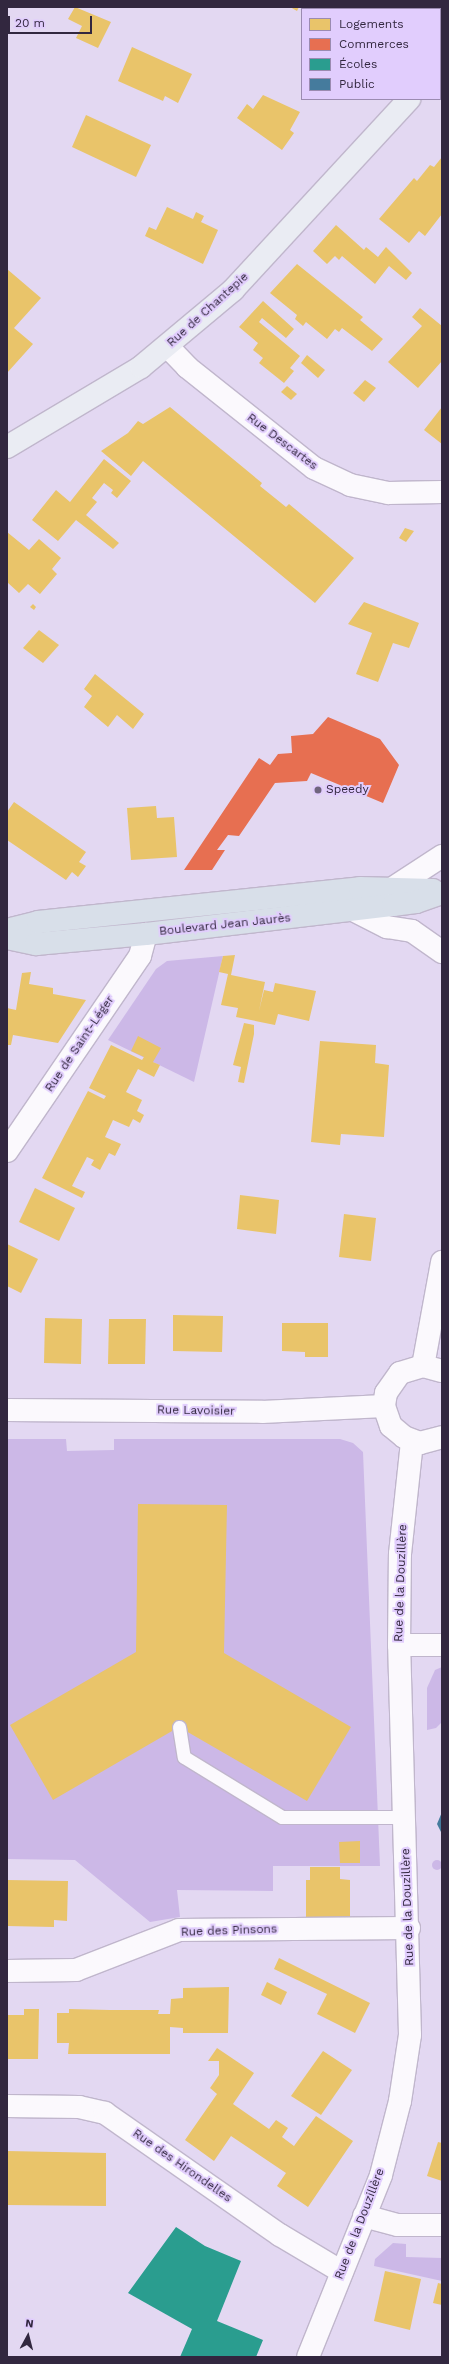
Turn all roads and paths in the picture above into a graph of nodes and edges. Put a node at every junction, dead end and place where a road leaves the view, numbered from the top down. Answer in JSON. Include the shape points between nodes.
{"nodes":[{"id":1,"x":408,"y":100,"type":"edge"},
{"id":2,"x":168,"y":347,"type":"junction"},
{"id":3,"x":7,"y":447,"type":"edge"},
{"id":4,"x":442,"y":492,"type":"edge"},
{"id":5,"x":442,"y":856,"type":"edge"},
{"id":6,"x":393,"y":888,"type":"junction"},
{"id":7,"x":442,"y":892,"type":"edge"},
{"id":8,"x":353,"y":910,"type":"junction"},
{"id":9,"x":7,"y":930,"type":"edge"},
{"id":10,"x":146,"y":934,"type":"junction"},
{"id":11,"x":7,"y":938,"type":"edge"},
{"id":12,"x":442,"y":952,"type":"edge"},
{"id":13,"x":7,"y":1151,"type":"edge"},
{"id":14,"x":442,"y":1262,"type":"edge"},
{"id":15,"x":432,"y":1368,"type":"edge"},
{"id":16,"x":384,"y":1406,"type":"junction"},
{"id":17,"x":7,"y":1410,"type":"edge"},
{"id":18,"x":442,"y":1438,"type":"edge"},
{"id":19,"x":412,"y":1441,"type":"junction"},
{"id":20,"x":399,"y":1645,"type":"junction"},
{"id":21,"x":442,"y":1645,"type":"edge"},
{"id":22,"x":179,"y":1727,"type":"dead end"},
{"id":23,"x":405,"y":1817,"type":"junction"},
{"id":24,"x":409,"y":1928,"type":"junction"},
{"id":25,"x":7,"y":1970,"type":"edge"},
{"id":26,"x":7,"y":2106,"type":"edge"},
{"id":27,"x":364,"y":2216,"type":"junction"},
{"id":28,"x":442,"y":2225,"type":"edge"},
{"id":29,"x":342,"y":2272,"type":"junction"},
{"id":30,"x":308,"y":2357,"type":"edge"}],
"edges":[{"from":1,"to":2,"type":"street","name":"Rue de Chantepie","via":[[233,290]]},
{"from":2,"to":3,"type":"street","name":"Rue de Chantepie","via":[[141,367]]},
{"from":2,"to":4,"type":"street","name":"Rue Descartes","via":[[187,367],[314,468],[350,486],[388,492]]},
{"from":5,"to":6,"type":"street"},
{"from":6,"to":7,"type":"main road","name":"Boulevard Jean Jaurès"},
{"from":6,"to":9,"type":"main road","name":"Boulevard Jean Jaurès","via":[[360,888],[46,921]]},
{"from":7,"to":8,"type":"main road","name":"Boulevard Jean Jaurès","via":[[416,902]]},
{"from":8,"to":10,"type":"main road","name":"Boulevard Jean Jaurès"},
{"from":8,"to":12,"type":"street","via":[[387,927],[412,931]]},
{"from":10,"to":11,"type":"main road","name":"Boulevard Jean Jaurès","via":[[36,944]]},
{"from":10,"to":13,"type":"street","name":"Rue de Saint-Léger","via":[[140,956]]},
{"from":14,"to":15,"type":"street"},
{"from":15,"to":16,"type":"street","via":[[411,1368],[396,1378],[386,1393]]},
{"from":16,"to":17,"type":"street","name":"Rue Lavoisier","via":[[262,1412]]},
{"from":16,"to":19,"type":"street","via":[[391,1426]]},
{"from":18,"to":19,"type":"street","via":[[430,1442]]},
{"from":19,"to":20,"type":"street","name":"Rue de la Douzillère","via":[[400,1554]]},
{"from":20,"to":21,"type":"street"},
{"from":20,"to":23,"type":"street","name":"Rue de la Douzillère"},
{"from":22,"to":23,"type":"lane","via":[[184,1758],[282,1817]]},
{"from":23,"to":24,"type":"street","name":"Rue de la Douzillère"},
{"from":24,"to":25,"type":"street","name":"Rue des Pinsons","via":[[179,1930],[76,1970]]},
{"from":24,"to":27,"type":"street","name":"Rue de la Douzillère","via":[[410,2035],[400,2101],[381,2174]]},
{"from":26,"to":29,"type":"street","name":"Rue des Hirondelles","via":[[79,2107],[105,2113],[280,2235]]},
{"from":27,"to":28,"type":"street","via":[[398,2225]]},
{"from":27,"to":29,"type":"street","name":"Rue de la Douzillère"},
{"from":29,"to":30,"type":"street","name":"Rue de la Douzillère"}]}
